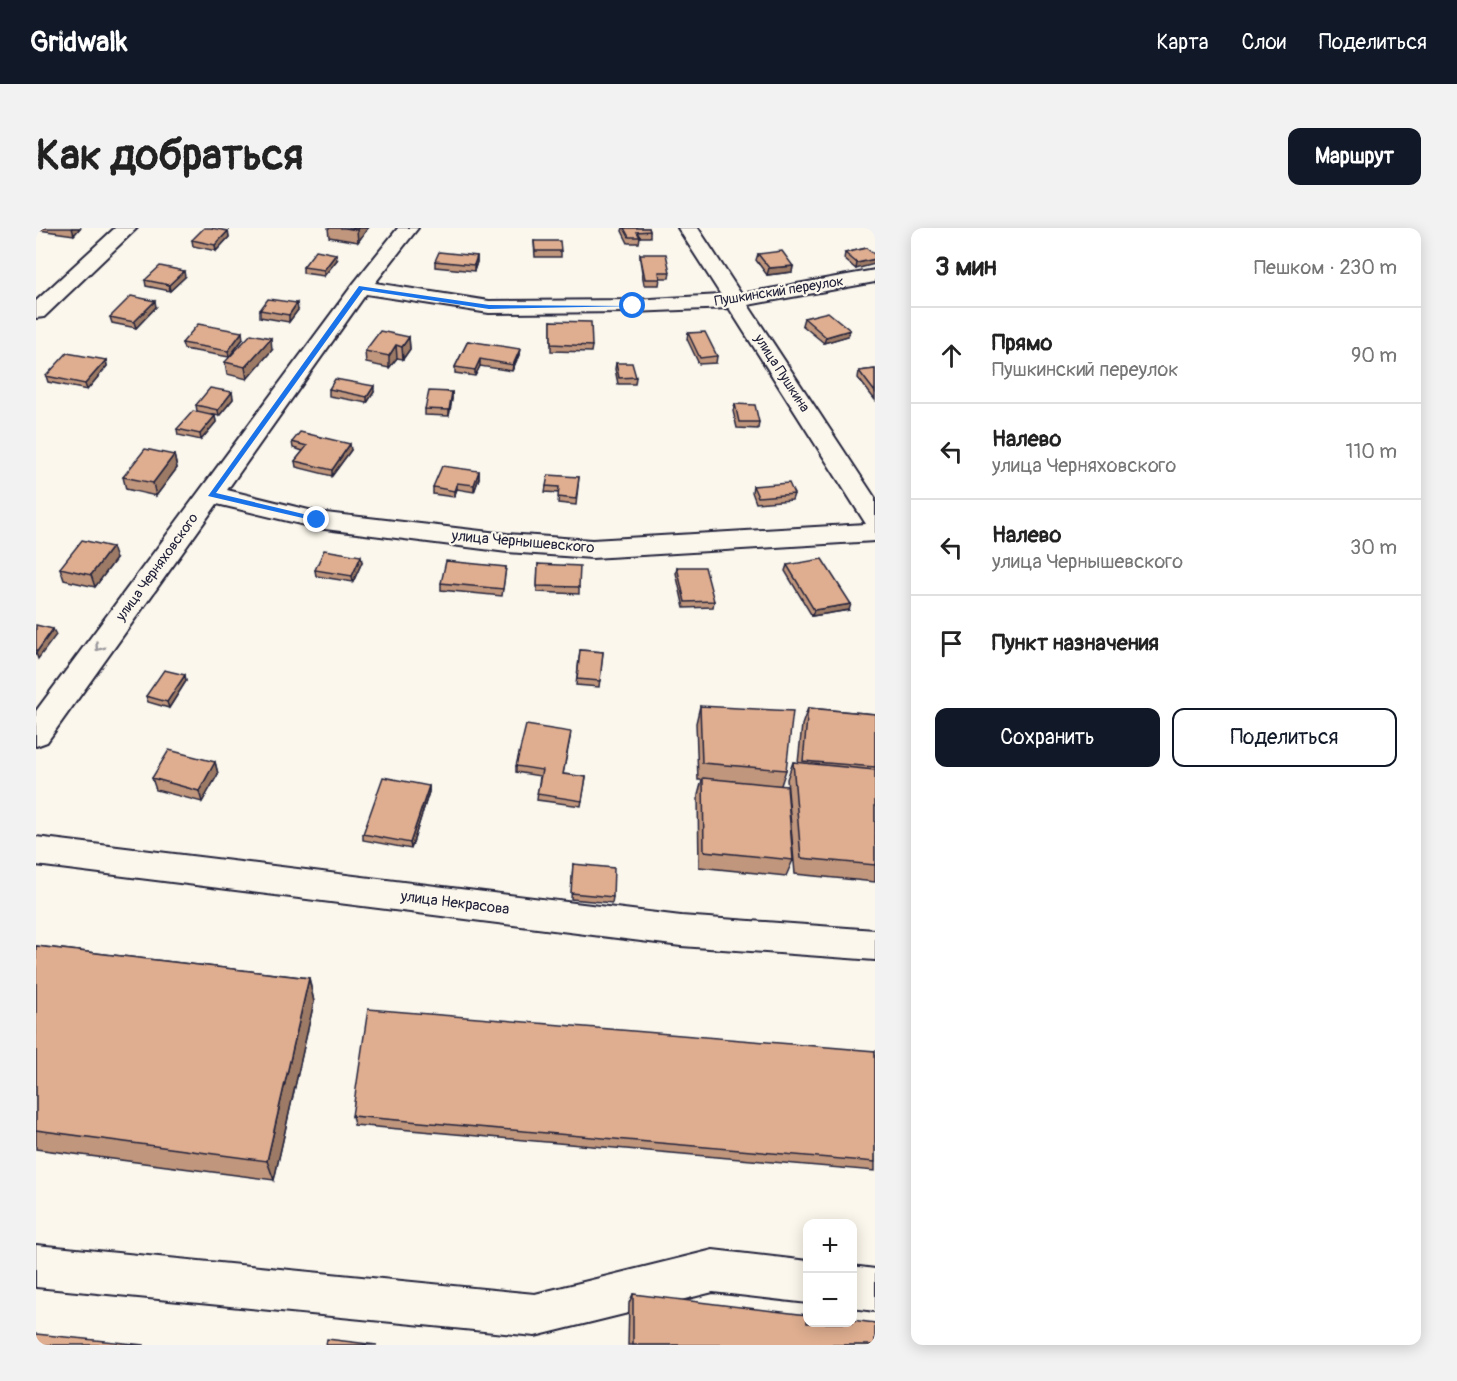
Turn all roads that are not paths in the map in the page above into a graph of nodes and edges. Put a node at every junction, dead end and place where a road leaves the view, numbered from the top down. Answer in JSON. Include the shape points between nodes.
{"nodes":[{"id":1,"x":127,"y":228,"type":"edge"},
{"id":2,"x":408,"y":228,"type":"edge"},
{"id":3,"x":688,"y":228,"type":"edge"},
{"id":4,"x":875,"y":276,"type":"edge"},
{"id":5,"x":361,"y":287,"type":"junction"},
{"id":6,"x":735,"y":300,"type":"junction"},
{"id":7,"x":36,"y":312,"type":"edge"},
{"id":8,"x":211,"y":494,"type":"junction"},
{"id":9,"x":875,"y":518,"type":"edge"},
{"id":10,"x":875,"y":532,"type":"edge"},
{"id":11,"x":36,"y":734,"type":"edge"},
{"id":12,"x":36,"y":850,"type":"edge"},
{"id":13,"x":875,"y":945,"type":"edge"},
{"id":14,"x":36,"y":1266,"type":"edge"},
{"id":15,"x":803,"y":1282,"type":"edge"},
{"id":16,"x":857,"y":1288,"type":"edge"},
{"id":17,"x":875,"y":1290,"type":"edge"}],
"edges":[{"from":1,"to":7,"type":"street"},
{"from":2,"to":5,"type":"street","name":"улица Черняховского"},
{"from":3,"to":6,"type":"street","name":"улица Пушкина"},
{"from":4,"to":6,"type":"street","name":"Пушкинский переулок"},
{"from":5,"to":6,"type":"street","name":"Пушкинский переулок","via":[[489,307],[633,306]]},
{"from":5,"to":8,"type":"street","name":"улица Черняховского"},
{"from":6,"to":9,"type":"street","name":"улица Пушкина"},
{"from":8,"to":10,"type":"street","name":"улица Чернышевского","via":[[317,520],[592,549]]},
{"from":8,"to":11,"type":"street","name":"улица Черняховского","one_way":true},
{"from":12,"to":13,"type":"street","name":"улица Некрасова","via":[[681,931]]},
{"from":14,"to":15,"type":"street","via":[[535,1315],[713,1272]]},
{"from":16,"to":17,"type":"street"}]}
